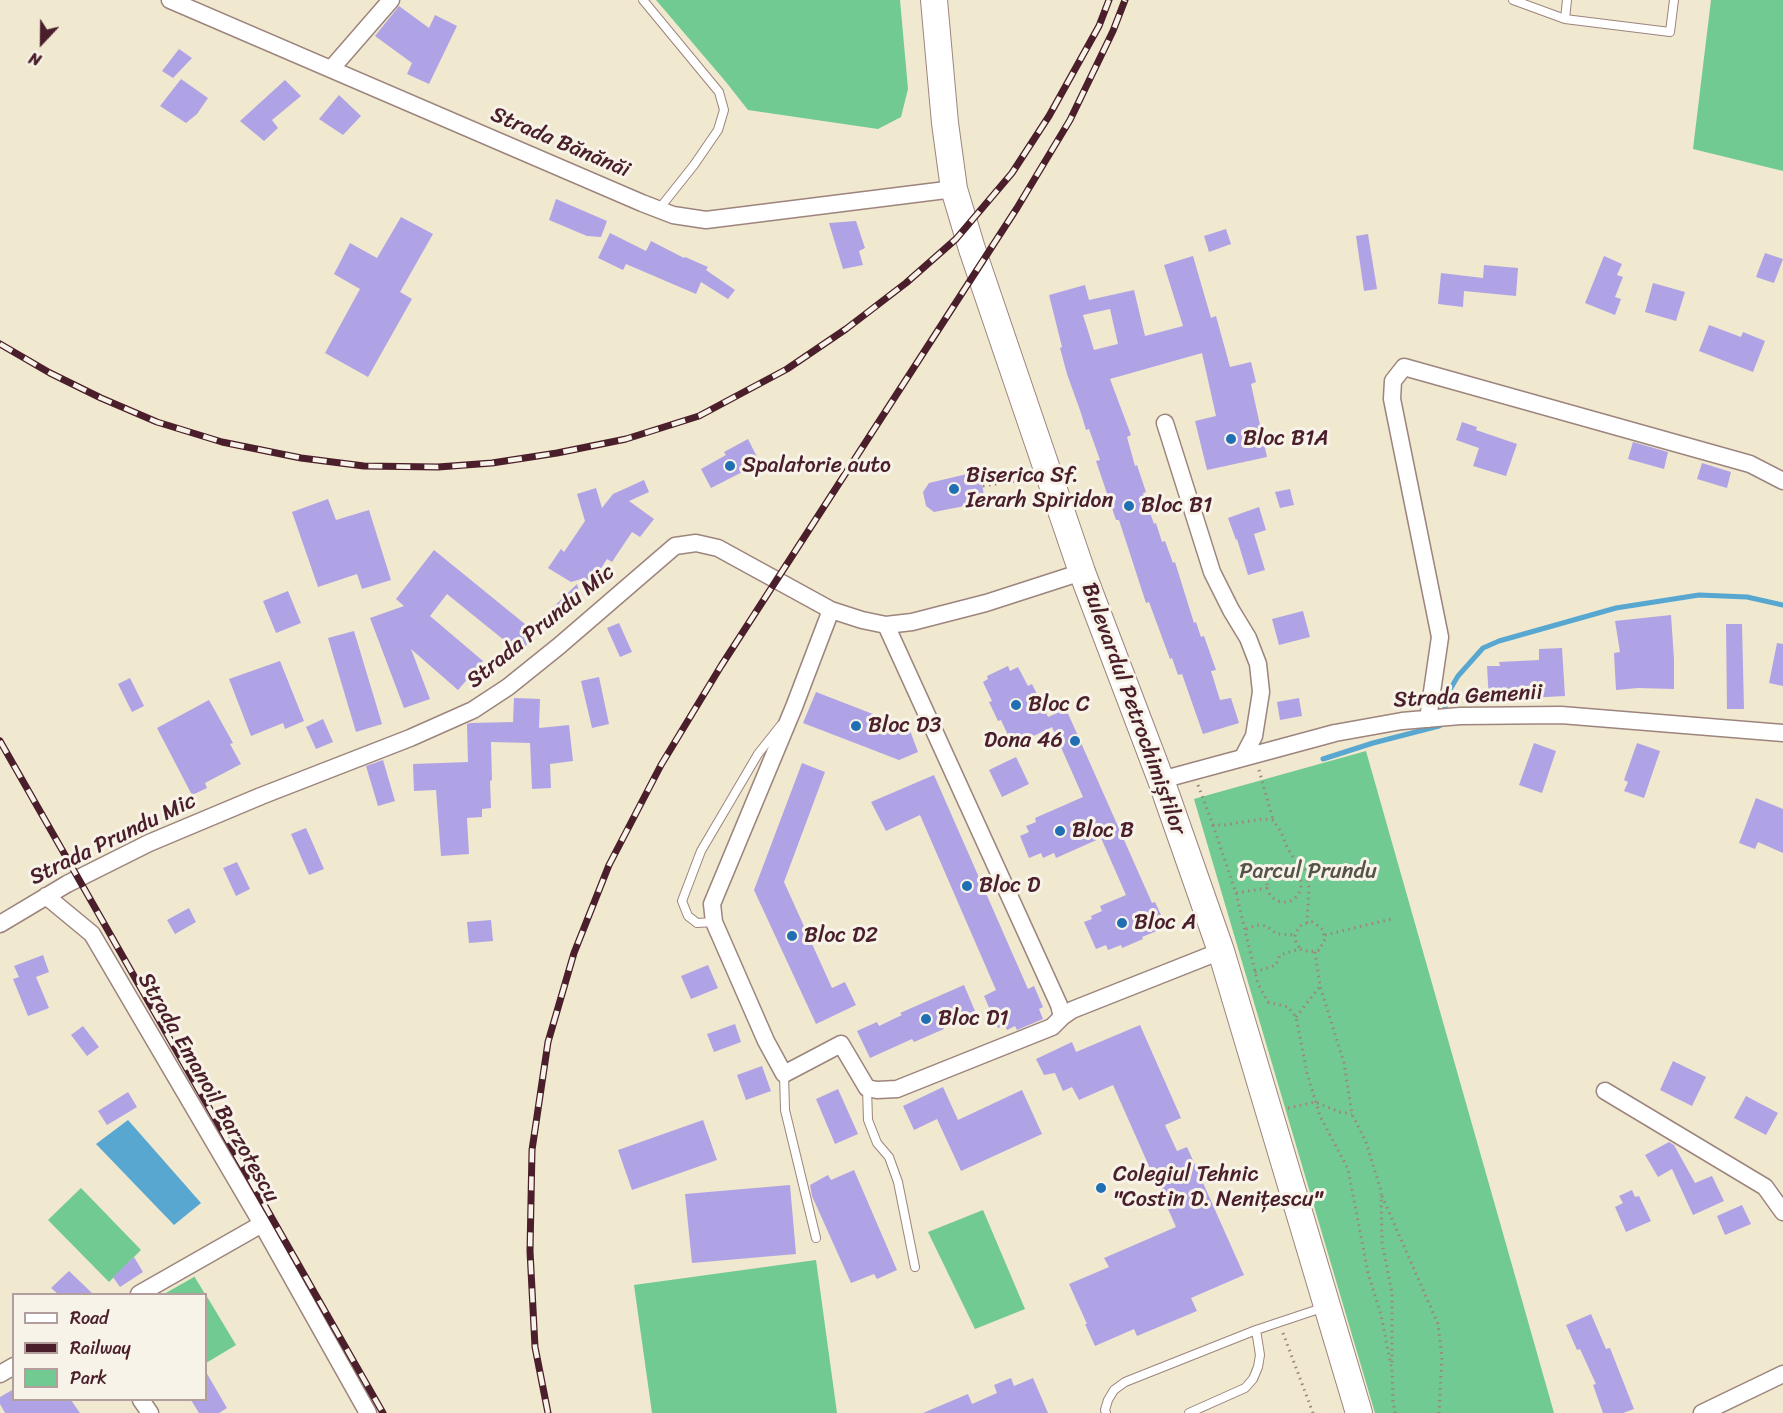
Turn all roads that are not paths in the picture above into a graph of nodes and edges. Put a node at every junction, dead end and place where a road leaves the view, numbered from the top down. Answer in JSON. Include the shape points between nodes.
{"nodes":[{"id":1,"x":170,"y":0,"type":"edge"},
{"id":2,"x":391,"y":0,"type":"edge"},
{"id":3,"x":643,"y":0,"type":"edge"},
{"id":4,"x":934,"y":0,"type":"edge"},
{"id":5,"x":1513,"y":0,"type":"edge"},
{"id":6,"x":1567,"y":0,"type":"edge"},
{"id":7,"x":1674,"y":0,"type":"edge"},
{"id":8,"x":1565,"y":19,"type":"junction"},
{"id":9,"x":331,"y":69,"type":"junction"},
{"id":10,"x":954,"y":189,"type":"junction"},
{"id":11,"x":658,"y":209,"type":"junction"},
{"id":12,"x":1165,"y":423,"type":"dead end"},
{"id":13,"x":1783,"y":481,"type":"edge"},
{"id":14,"x":1082,"y":572,"type":"junction"},
{"id":15,"x":831,"y":610,"type":"junction"},
{"id":16,"x":886,"y":625,"type":"junction"},
{"id":17,"x":794,"y":708,"type":"junction"},
{"id":18,"x":1428,"y":719,"type":"junction"},
{"id":19,"x":1783,"y":733,"type":"edge"},
{"id":20,"x":1249,"y":756,"type":"junction"},
{"id":21,"x":1161,"y":780,"type":"junction"},
{"id":22,"x":46,"y":896,"type":"junction"},
{"id":23,"x":714,"y":922,"type":"junction"},
{"id":24,"x":0,"y":924,"type":"edge"},
{"id":25,"x":1221,"y":951,"type":"junction"},
{"id":26,"x":1062,"y":1017,"type":"junction"},
{"id":27,"x":784,"y":1074,"type":"junction"},
{"id":28,"x":867,"y":1088,"type":"junction"},
{"id":29,"x":1605,"y":1091,"type":"dead end"},
{"id":30,"x":1783,"y":1212,"type":"edge"},
{"id":31,"x":262,"y":1224,"type":"junction"},
{"id":32,"x":816,"y":1238,"type":"dead end"},
{"id":33,"x":915,"y":1267,"type":"dead end"},
{"id":34,"x":141,"y":1293,"type":"edge"},
{"id":35,"x":1326,"y":1306,"type":"junction"},
{"id":36,"x":1256,"y":1330,"type":"junction"},
{"id":37,"x":1783,"y":1374,"type":"edge"},
{"id":38,"x":368,"y":1413,"type":"edge"},
{"id":39,"x":1106,"y":1413,"type":"edge"},
{"id":40,"x":1189,"y":1413,"type":"edge"},
{"id":41,"x":1359,"y":1413,"type":"edge"},
{"id":42,"x":1702,"y":1413,"type":"edge"}],
"edges":[{"from":1,"to":9,"type":"street","name":"Strada Bănănăi"},
{"from":2,"to":9,"type":"street"},
{"from":3,"to":11,"type":"lane","via":[[719,92],[724,110],[718,130]]},
{"from":4,"to":10,"type":"main road","name":"Bulevardul Petrochimiștilor"},
{"from":5,"to":8,"type":"lane"},
{"from":6,"to":8,"type":"lane"},
{"from":7,"to":8,"type":"lane","via":[[1670,32]]},
{"from":9,"to":11,"type":"street","name":"Strada Bănănăi"},
{"from":10,"to":11,"type":"street","name":"Strada Bănănăi","via":[[706,220]]},
{"from":10,"to":14,"type":"main road","name":"Bulevardul Petrochimiștilor"},
{"from":12,"to":20,"type":"street","via":[[1212,572],[1248,638],[1257,664],[1261,692]]},
{"from":13,"to":18,"type":"street","via":[[1750,464],[1404,367],[1393,381],[1392,399],[1440,637]]},
{"from":14,"to":16,"type":"street","name":"Strada Prundu Mic","via":[[986,603]]},
{"from":14,"to":21,"type":"main road","name":"Bulevardul Petrochimiștilor"},
{"from":15,"to":16,"type":"street","name":"Strada Prundu Mic"},
{"from":15,"to":17,"type":"street"},
{"from":15,"to":22,"type":"street","name":"Strada Prundu Mic","via":[[718,548],[696,543],[675,546],[559,646],[473,710],[149,843]]},
{"from":16,"to":26,"type":"street"},
{"from":17,"to":23,"type":"street","via":[[712,904]]},
{"from":17,"to":23,"type":"lane","via":[[758,754],[701,850],[681,901],[697,923]]},
{"from":18,"to":19,"type":"street","name":"Strada Gemenii","via":[[1561,716]]},
{"from":18,"to":20,"type":"street","name":"Strada Gemenii","via":[[1335,733]]},
{"from":20,"to":21,"type":"street","name":"Strada Gemenii"},
{"from":21,"to":25,"type":"main road","name":"Bulevardul Petrochimiștilor"},
{"from":22,"to":24,"type":"street","name":"Strada Prundu Mic"},
{"from":22,"to":31,"type":"street","name":"Strada Emanoil Barzotescu","via":[[92,934]]},
{"from":23,"to":27,"type":"street"},
{"from":25,"to":26,"type":"street"},
{"from":25,"to":35,"type":"main road","name":"Bulevardul Petrochimiștilor"},
{"from":26,"to":28,"type":"street","via":[[1052,1028],[897,1089]]},
{"from":27,"to":28,"type":"street","via":[[841,1044]]},
{"from":27,"to":32,"type":"lane","via":[[785,1110]]},
{"from":28,"to":33,"type":"lane","via":[[868,1120],[898,1182]]},
{"from":29,"to":30,"type":"street","via":[[1765,1187]]},
{"from":31,"to":34,"type":"street","name":"Strada Emanoil Barzotescu"},
{"from":31,"to":38,"type":"street"},
{"from":35,"to":36,"type":"lane"},
{"from":35,"to":41,"type":"main road","name":"Bulevardul Petrochimiștilor"},
{"from":36,"to":39,"type":"lane","via":[[1125,1382],[1114,1390]]},
{"from":36,"to":40,"type":"lane","via":[[1260,1355],[1253,1379],[1245,1388]]},
{"from":37,"to":42,"type":"street"}]}
